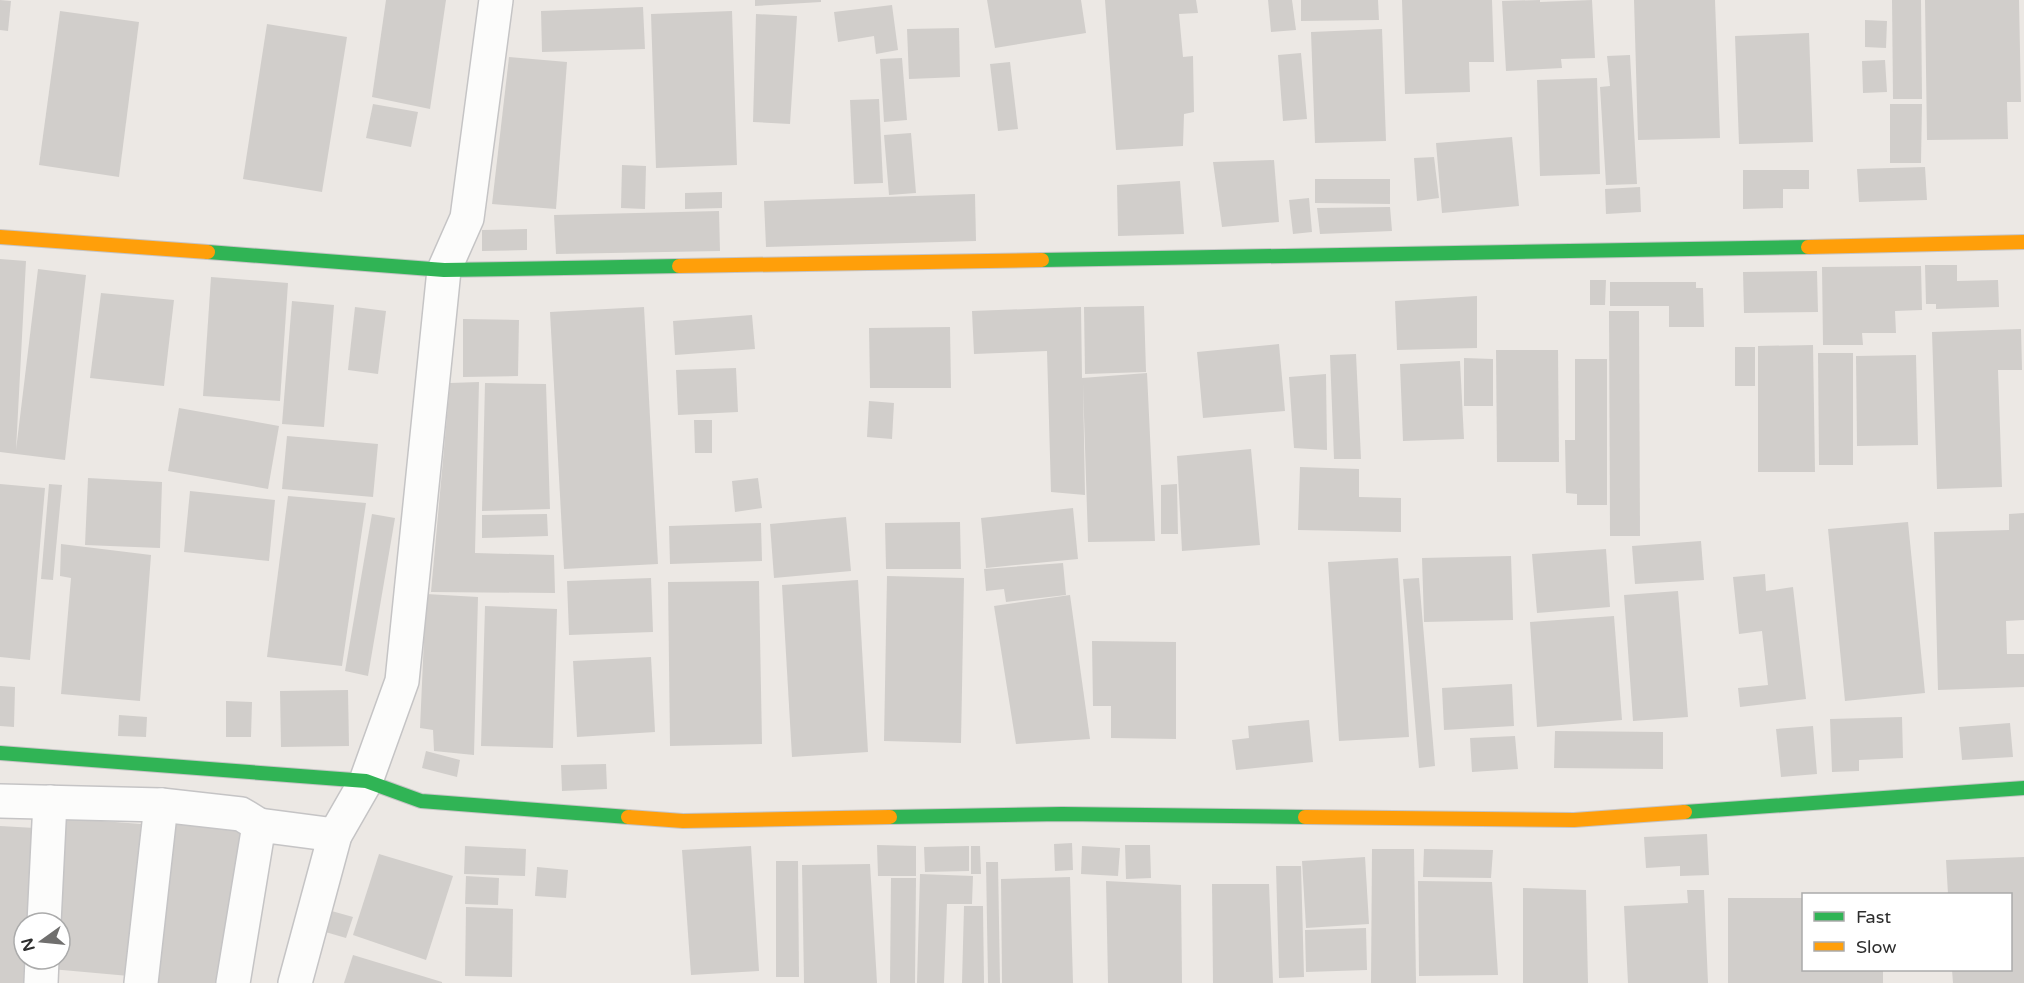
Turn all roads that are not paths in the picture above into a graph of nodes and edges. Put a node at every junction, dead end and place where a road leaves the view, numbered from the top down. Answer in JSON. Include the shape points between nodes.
{"nodes":[{"id":1,"x":496,"y":0,"type":"edge"},
{"id":2,"x":0,"y":237,"type":"edge"},
{"id":3,"x":2024,"y":242,"type":"edge"},
{"id":4,"x":444,"y":270,"type":"junction"},
{"id":5,"x":0,"y":753,"type":"edge"},
{"id":6,"x":366,"y":781,"type":"junction"},
{"id":7,"x":2024,"y":788,"type":"edge"},
{"id":8,"x":0,"y":801,"type":"edge"},
{"id":9,"x":50,"y":802,"type":"junction"},
{"id":10,"x":161,"y":805,"type":"junction"},
{"id":11,"x":259,"y":825,"type":"junction"},
{"id":12,"x":335,"y":835,"type":"junction"},
{"id":13,"x":45,"y":911,"type":"edge"},
{"id":14,"x":141,"y":983,"type":"edge"},
{"id":15,"x":233,"y":983,"type":"edge"},
{"id":16,"x":296,"y":983,"type":"edge"}],
"edges":[{"from":1,"to":4,"type":"street","via":[[467,218]]},
{"from":2,"to":4,"type":"street"},
{"from":3,"to":4,"type":"street"},
{"from":4,"to":6,"type":"street","via":[[402,681]]},
{"from":5,"to":6,"type":"street"},
{"from":6,"to":7,"type":"street","via":[[421,801],[683,821],[1062,814],[1574,820]]},
{"from":6,"to":12,"type":"street"},
{"from":8,"to":9,"type":"street"},
{"from":9,"to":10,"type":"street"},
{"from":9,"to":13,"type":"street"},
{"from":10,"to":11,"type":"street","via":[[241,814]]},
{"from":10,"to":14,"type":"street"},
{"from":11,"to":12,"type":"street"},
{"from":11,"to":15,"type":"street"},
{"from":12,"to":16,"type":"street"}]}
